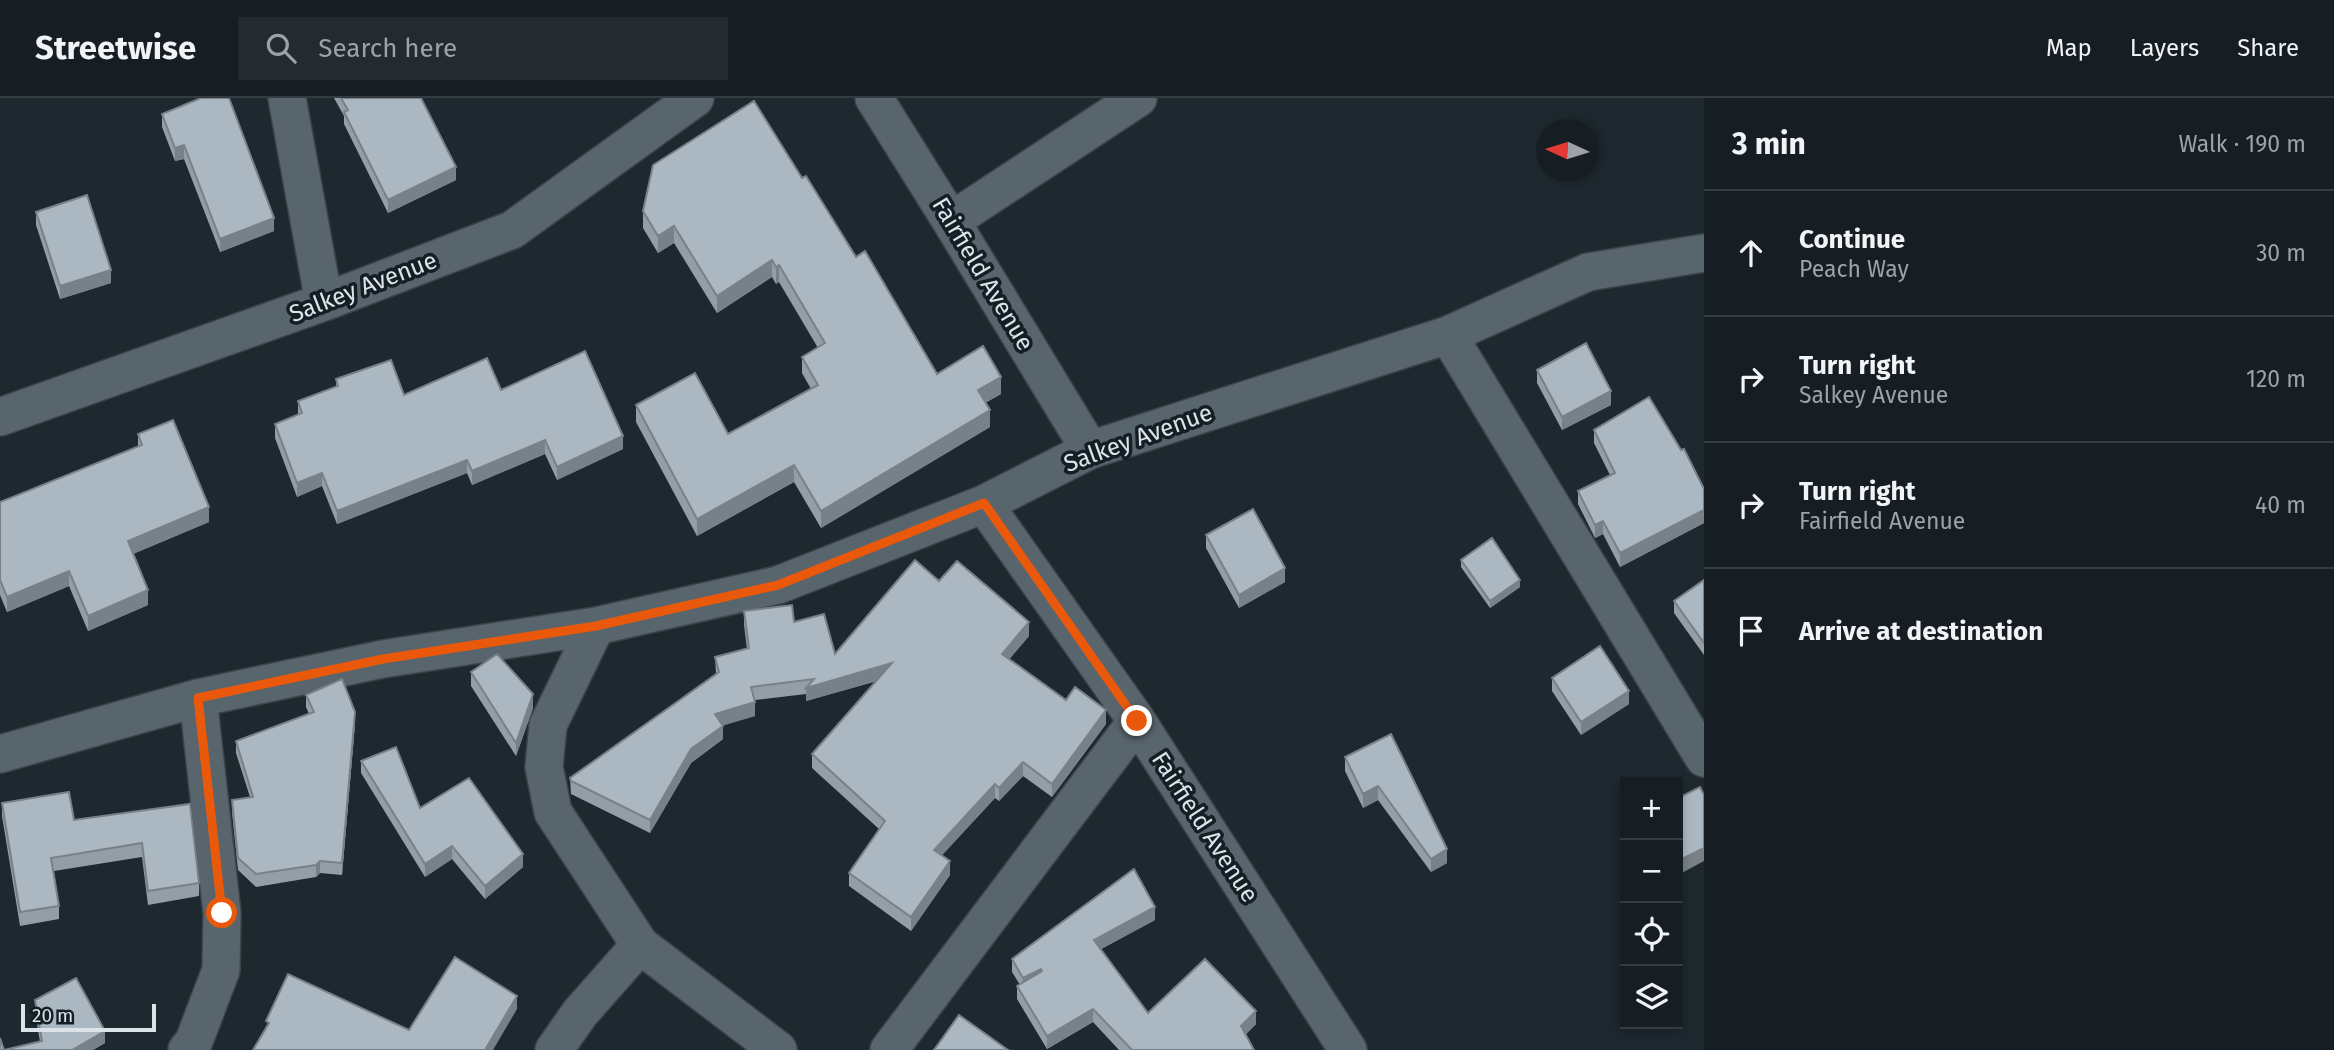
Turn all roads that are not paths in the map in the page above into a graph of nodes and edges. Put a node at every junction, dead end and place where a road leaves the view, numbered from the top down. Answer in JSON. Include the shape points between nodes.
{"nodes":[{"id":1,"x":287,"y":98,"type":"edge"},
{"id":2,"x":695,"y":98,"type":"edge"},
{"id":3,"x":874,"y":98,"type":"edge"},
{"id":4,"x":1138,"y":98,"type":"edge"},
{"id":5,"x":951,"y":221,"type":"junction"},
{"id":6,"x":1704,"y":253,"type":"edge"},
{"id":7,"x":324,"y":302,"type":"junction"},
{"id":8,"x":1448,"y":335,"type":"junction"},
{"id":9,"x":0,"y":416,"type":"edge"},
{"id":10,"x":1090,"y":450,"type":"junction"},
{"id":11,"x":984,"y":503,"type":"junction"},
{"id":12,"x":596,"y":626,"type":"junction"},
{"id":13,"x":198,"y":698,"type":"junction"},
{"id":14,"x":1137,"y":721,"type":"junction"},
{"id":15,"x":0,"y":754,"type":"edge"},
{"id":16,"x":1704,"y":758,"type":"edge"},
{"id":17,"x":640,"y":945,"type":"junction"},
{"id":18,"x":187,"y":1050,"type":"edge"},
{"id":19,"x":554,"y":1050,"type":"edge"},
{"id":20,"x":778,"y":1050,"type":"edge"},
{"id":21,"x":889,"y":1050,"type":"edge"},
{"id":22,"x":1348,"y":1050,"type":"edge"}],
"edges":[{"from":1,"to":7,"type":"street"},
{"from":2,"to":7,"type":"street","name":"Salkey Avenue","via":[[512,230]]},
{"from":3,"to":5,"type":"street","name":"Fairfield Avenue"},
{"from":4,"to":5,"type":"street"},
{"from":5,"to":10,"type":"street","name":"Fairfield Avenue"},
{"from":6,"to":8,"type":"street","name":"Salkey Avenue","via":[[1588,272]]},
{"from":7,"to":9,"type":"street","name":"Salkey Avenue"},
{"from":8,"to":10,"type":"street","name":"Salkey Avenue"},
{"from":8,"to":16,"type":"street"},
{"from":10,"to":11,"type":"street","name":"Salkey Avenue"},
{"from":11,"to":12,"type":"street","name":"Salkey Avenue","via":[[778,585]]},
{"from":11,"to":14,"type":"street","name":"Fairfield Avenue"},
{"from":12,"to":13,"type":"street","name":"Salkey Avenue","via":[[383,659]]},
{"from":12,"to":17,"type":"street","via":[[548,725],[544,767],[553,812]]},
{"from":13,"to":15,"type":"street","name":"Salkey Avenue"},
{"from":13,"to":18,"type":"street","via":[[222,913],[221,970]]},
{"from":14,"to":21,"type":"street"},
{"from":14,"to":22,"type":"street","name":"Fairfield Avenue"},
{"from":17,"to":19,"type":"street"},
{"from":17,"to":20,"type":"street"}]}
